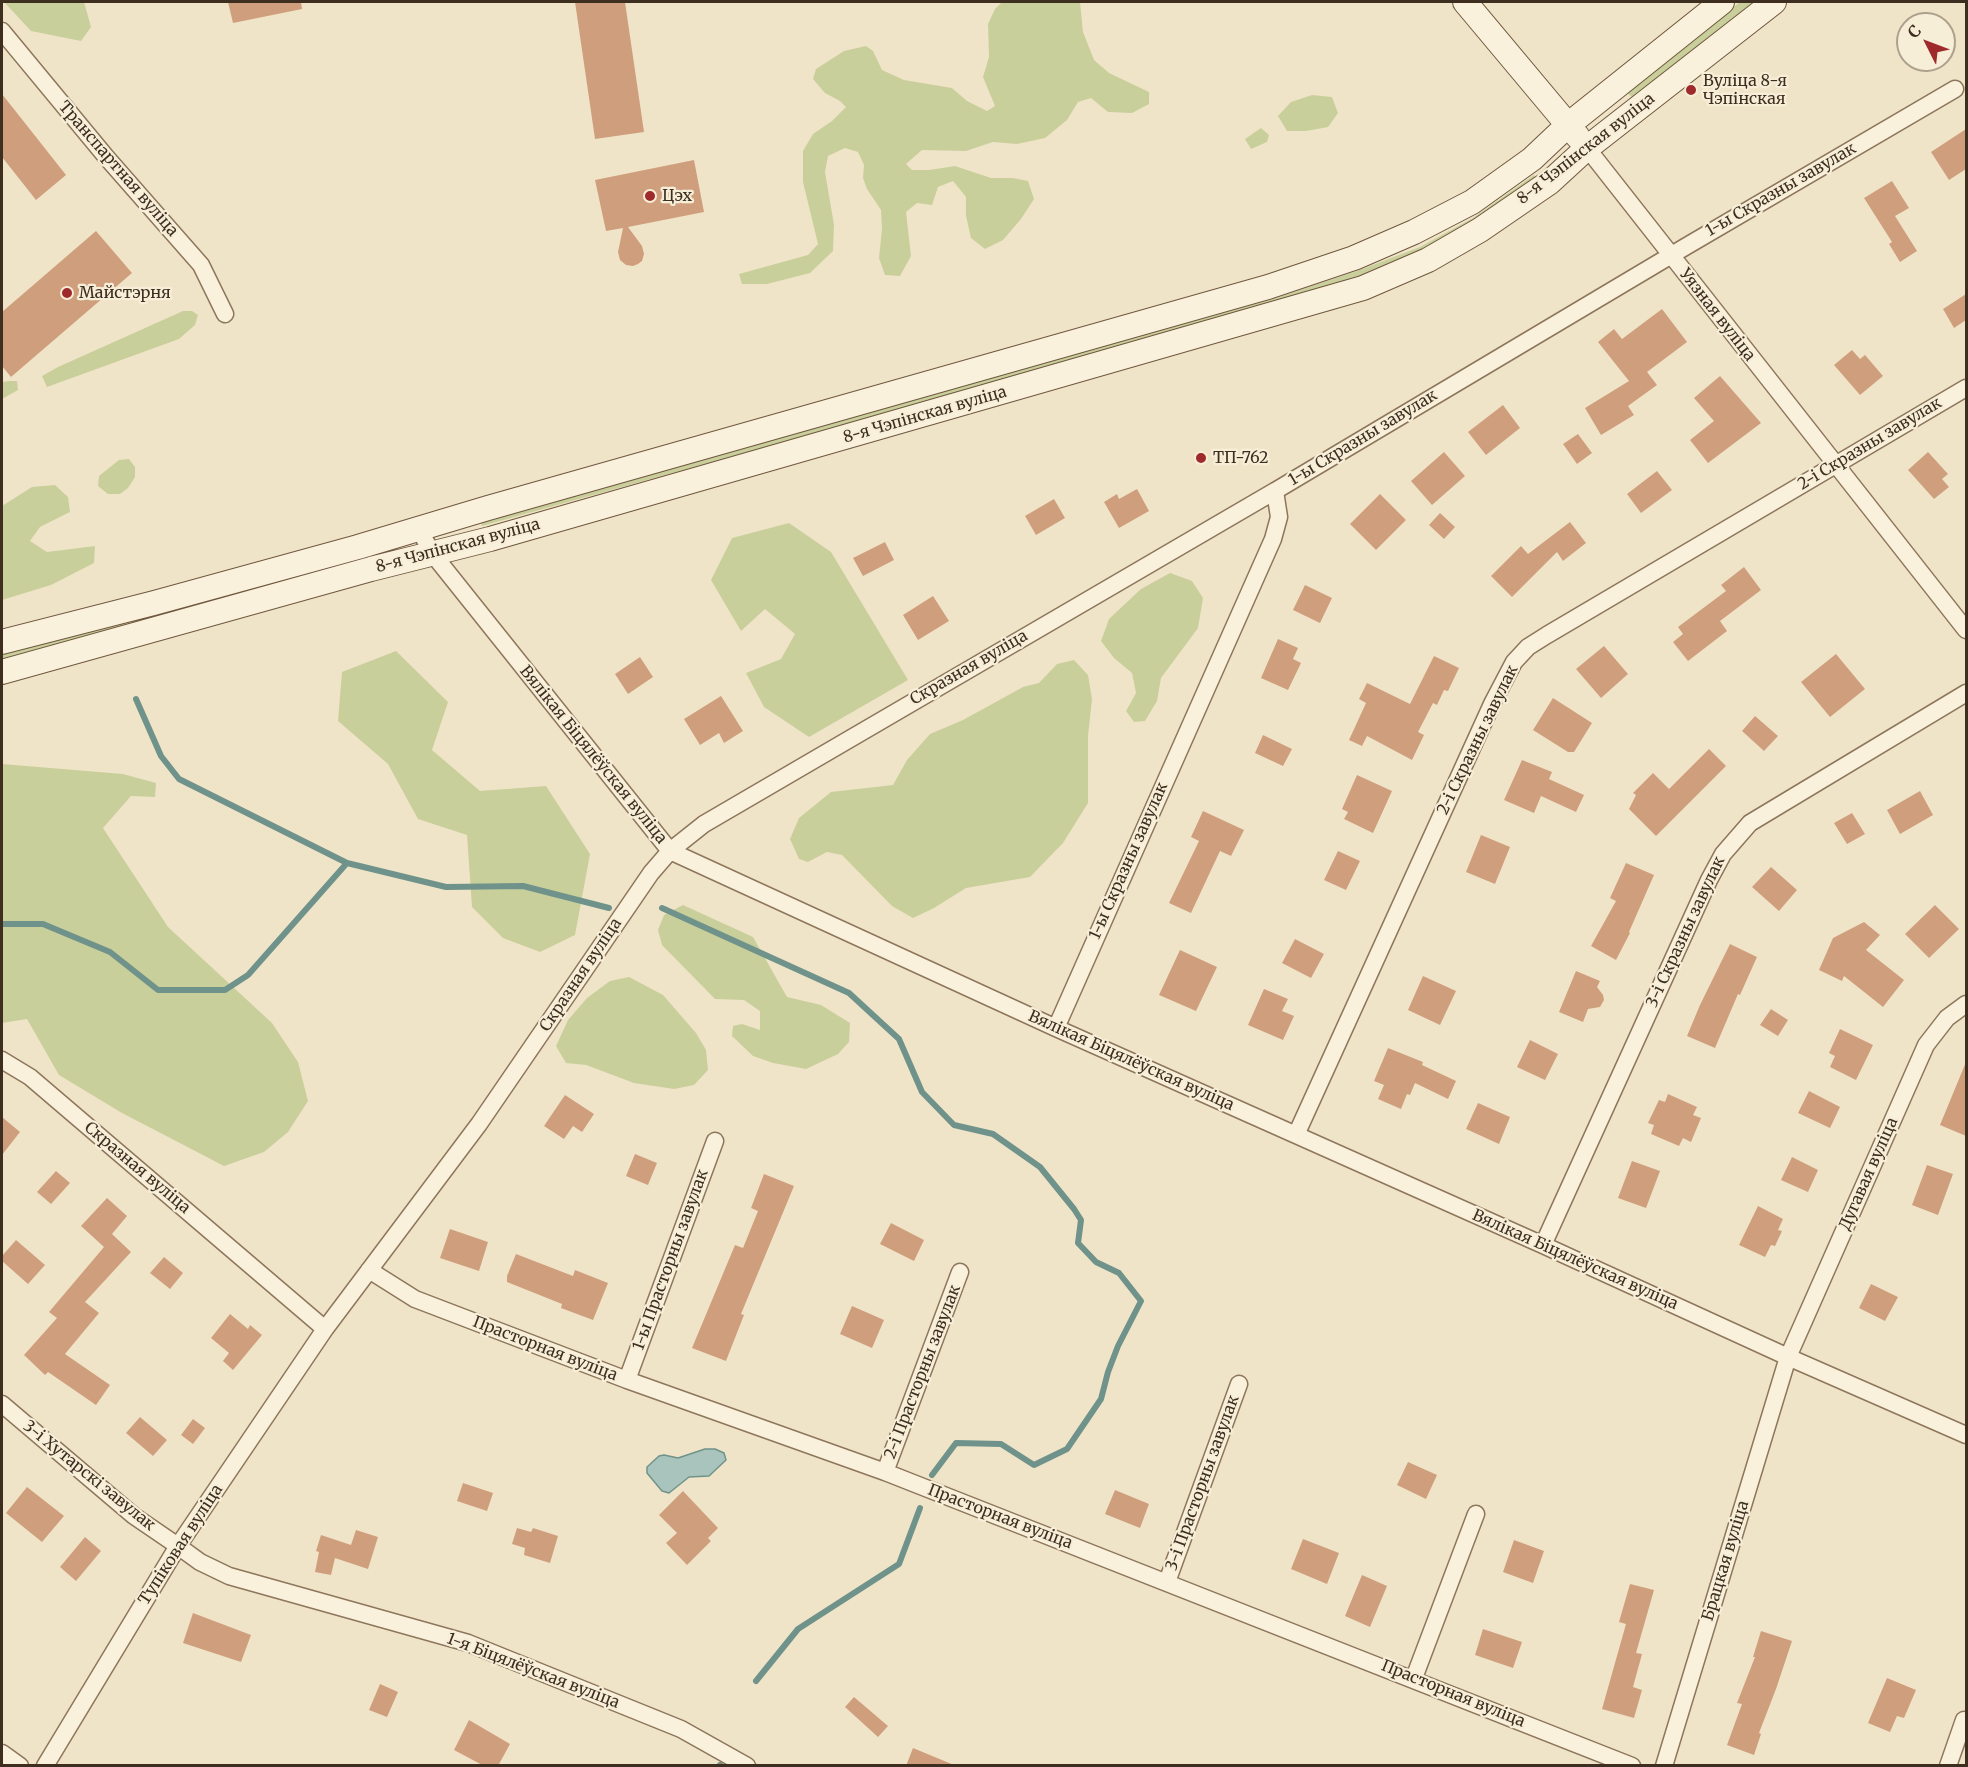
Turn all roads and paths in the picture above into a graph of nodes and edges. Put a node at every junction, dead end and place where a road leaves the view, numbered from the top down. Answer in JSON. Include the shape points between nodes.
{"nodes":[{"id":1,"x":1465,"y":2,"type":"edge"},
{"id":2,"x":1722,"y":2,"type":"edge"},
{"id":3,"x":1774,"y":2,"type":"edge"},
{"id":4,"x":2,"y":31,"type":"edge"},
{"id":5,"x":1954,"y":89,"type":"dead end"},
{"id":6,"x":1568,"y":126,"type":"junction"},
{"id":7,"x":1587,"y":148,"type":"junction"},
{"id":8,"x":1670,"y":255,"type":"junction"},
{"id":9,"x":225,"y":314,"type":"dead end"},
{"id":10,"x":1966,"y":388,"type":"edge"},
{"id":11,"x":1836,"y":465,"type":"junction"},
{"id":12,"x":1275,"y":491,"type":"junction"},
{"id":13,"x":419,"y":529,"type":"junction"},
{"id":14,"x":432,"y":553,"type":"junction"},
{"id":15,"x":1966,"y":630,"type":"edge"},
{"id":16,"x":2,"y":642,"type":"edge"},
{"id":17,"x":2,"y":672,"type":"edge"},
{"id":18,"x":1966,"y":693,"type":"edge"},
{"id":19,"x":670,"y":851,"type":"junction"},
{"id":20,"x":1966,"y":1004,"type":"edge"},
{"id":21,"x":1056,"y":1028,"type":"junction"},
{"id":22,"x":2,"y":1060,"type":"edge"},
{"id":23,"x":1296,"y":1135,"type":"junction"},
{"id":24,"x":715,"y":1141,"type":"dead end"},
{"id":25,"x":1543,"y":1245,"type":"junction"},
{"id":26,"x":369,"y":1270,"type":"junction"},
{"id":27,"x":960,"y":1272,"type":"dead end"},
{"id":28,"x":325,"y":1329,"type":"junction"},
{"id":29,"x":1788,"y":1357,"type":"junction"},
{"id":30,"x":627,"y":1380,"type":"junction"},
{"id":31,"x":1239,"y":1384,"type":"dead end"},
{"id":32,"x":2,"y":1404,"type":"edge"},
{"id":33,"x":1966,"y":1434,"type":"edge"},
{"id":34,"x":885,"y":1472,"type":"junction"},
{"id":35,"x":1476,"y":1514,"type":"dead end"},
{"id":36,"x":178,"y":1546,"type":"junction"},
{"id":37,"x":1167,"y":1582,"type":"junction"},
{"id":38,"x":1413,"y":1678,"type":"junction"},
{"id":39,"x":1964,"y":1720,"type":"dead end"},
{"id":40,"x":2,"y":1753,"type":"edge"},
{"id":41,"x":20,"y":1766,"type":"edge"},
{"id":42,"x":45,"y":1766,"type":"edge"},
{"id":43,"x":747,"y":1766,"type":"edge"},
{"id":44,"x":1632,"y":1766,"type":"edge"},
{"id":45,"x":1665,"y":1766,"type":"edge"},
{"id":46,"x":1948,"y":1766,"type":"edge"}],
"edges":[{"from":1,"to":6,"type":"main road","name":"Уязная вуліца"},
{"from":2,"to":6,"type":"main road","name":"8-я Чэпінская вуліца"},
{"from":3,"to":7,"type":"main road","name":"8-я Чэпінская вуліца"},
{"from":4,"to":9,"type":"street","name":"Транспартная вуліца","via":[[201,265]]},
{"from":5,"to":8,"type":"street","name":"1-ы Скразны завулак"},
{"from":6,"to":7,"type":"main road","name":"Уязная вуліца"},
{"from":6,"to":13,"type":"main road","name":"8-я Чэпінская вуліца","via":[[1532,159],[1472,202],[1354,258]]},
{"from":7,"to":8,"type":"street","name":"Уязная вуліца"},
{"from":7,"to":14,"type":"main road","name":"8-я Чэпінская вуліца","via":[[1550,182],[1480,230],[1428,260],[1363,288]]},
{"from":8,"to":11,"type":"street","name":"Уязная вуліца"},
{"from":8,"to":12,"type":"street","name":"1-ы Скразны завулак"},
{"from":10,"to":11,"type":"street","name":"2-і Скразны завулак"},
{"from":11,"to":15,"type":"street","name":"Уязная вуліца"},
{"from":11,"to":23,"type":"street","name":"2-і Скразны завулак","via":[[1547,635],[1514,662]]},
{"from":12,"to":19,"type":"street","name":"Скразная вуліца","via":[[704,824]]},
{"from":12,"to":21,"type":"street","name":"1-ы Скразны завулак","via":[[1279,517],[1273,539]]},
{"from":13,"to":14,"type":"street","name":"Вялікая Біцялёўская вуліца"},
{"from":13,"to":16,"type":"main road","name":"8-я Чэпінская вуліца"},
{"from":14,"to":17,"type":"main road","name":"8-я Чэпінская вуліца"},
{"from":14,"to":19,"type":"street","name":"Вялікая Біцялёўская вуліца"},
{"from":18,"to":25,"type":"street","name":"3-і Скразны завулак","via":[[1750,823],[1723,854]]},
{"from":19,"to":21,"type":"street","name":"Вялікая Біцялёўская вуліца"},
{"from":19,"to":26,"type":"street","name":"Скразная вуліца","via":[[479,1124]]},
{"from":20,"to":29,"type":"street","name":"Дугавая вуліца","via":[[1947,1018],[1926,1045]]},
{"from":21,"to":23,"type":"street","name":"Вялікая Біцялёўская вуліца"},
{"from":22,"to":28,"type":"street","name":"Скразная вуліца","via":[[30,1077]]},
{"from":23,"to":25,"type":"street","name":"Вялікая Біцялёўская вуліца"},
{"from":24,"to":30,"type":"street","name":"1-ы Прасторны завулак"},
{"from":25,"to":29,"type":"street","name":"Вялікая Біцялёўская вуліца"},
{"from":26,"to":28,"type":"street","name":"Скразная вуліца"},
{"from":26,"to":30,"type":"street","name":"Прасторная вуліца","via":[[415,1299]]},
{"from":27,"to":34,"type":"street","name":"2-і Прасторны завулак"},
{"from":28,"to":36,"type":"street","name":"Тупіковая вуліца"},
{"from":29,"to":33,"type":"street","name":"Вялікая Біцялёўская вуліца"},
{"from":29,"to":45,"type":"street","name":"Брацкая вуліца"},
{"from":30,"to":34,"type":"street","name":"Прасторная вуліца"},
{"from":31,"to":37,"type":"street","name":"3-і Прасторны завулак"},
{"from":32,"to":36,"type":"street","name":"3-і Хутарскі завулак","via":[[134,1516]]},
{"from":34,"to":37,"type":"street","name":"Прасторная вуліца"},
{"from":35,"to":38,"type":"street"},
{"from":36,"to":42,"type":"street","name":"Тупіковая вуліца"},
{"from":36,"to":43,"type":"street","name":"1-я Біцялёўская вуліца","via":[[229,1576],[468,1642],[681,1729]]},
{"from":37,"to":38,"type":"street","name":"Прасторная вуліца"},
{"from":38,"to":44,"type":"street","name":"Прасторная вуліца"},
{"from":39,"to":46,"type":"street"},
{"from":40,"to":41,"type":"street"}]}
